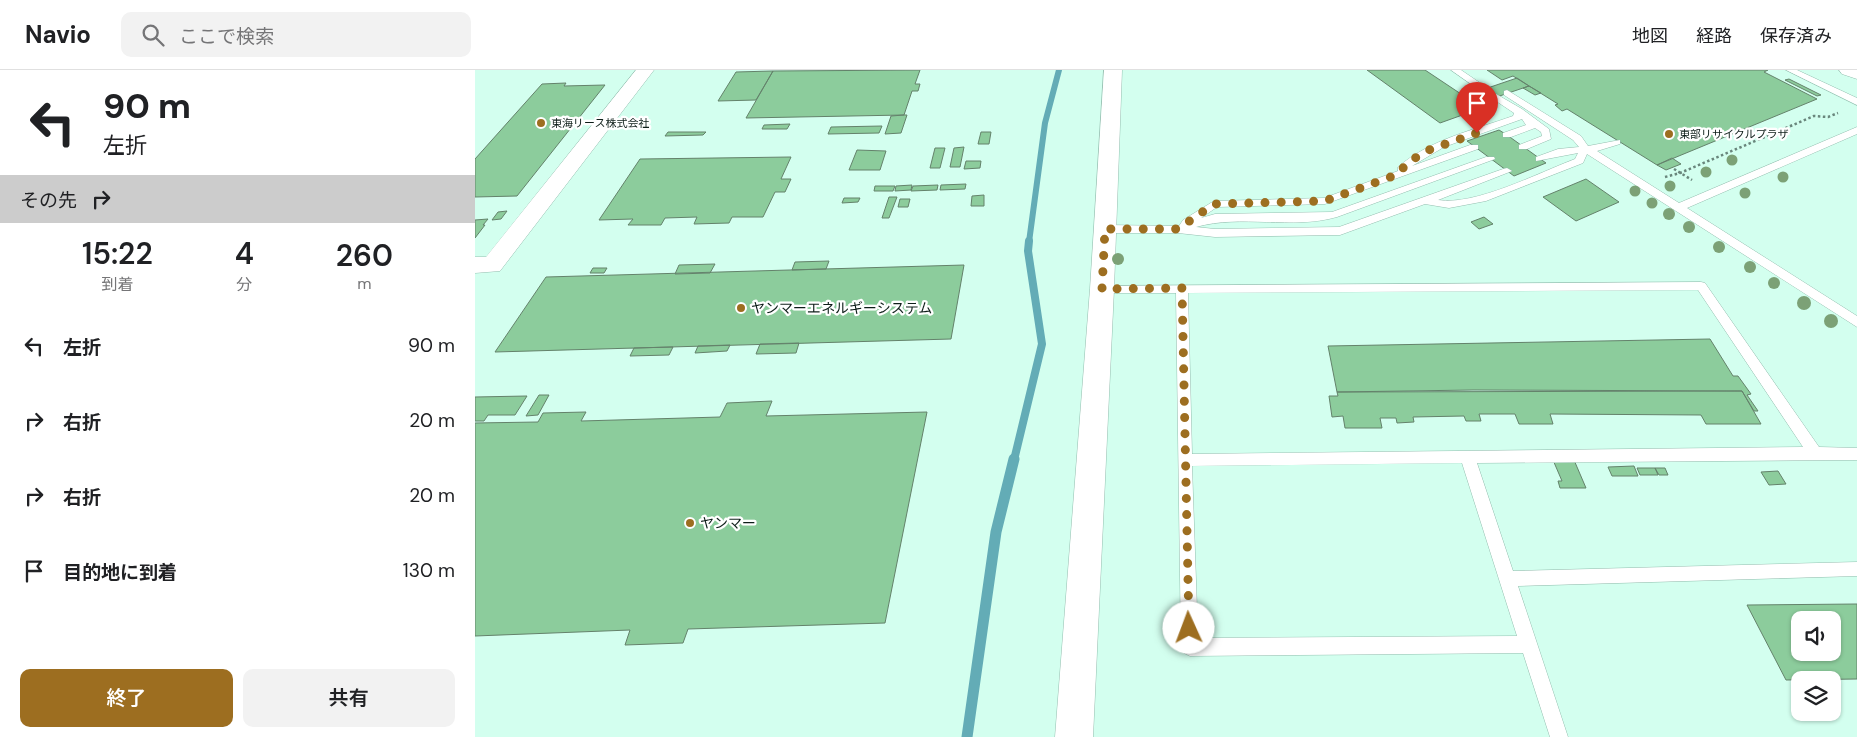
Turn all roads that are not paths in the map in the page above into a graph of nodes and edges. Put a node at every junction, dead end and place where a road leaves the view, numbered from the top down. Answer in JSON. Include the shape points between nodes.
{"nodes":[{"id":1,"x":645,"y":70,"type":"edge"},
{"id":2,"x":1113,"y":70,"type":"edge"},
{"id":3,"x":1455,"y":70,"type":"edge"},
{"id":4,"x":1471,"y":70,"type":"edge"},
{"id":5,"x":1790,"y":70,"type":"edge"},
{"id":6,"x":1848,"y":70,"type":"edge"},
{"id":7,"x":1857,"y":74,"type":"edge"},
{"id":8,"x":1495,"y":86,"type":"dead end"},
{"id":9,"x":1484,"y":89,"type":"dead end"},
{"id":10,"x":1507,"y":94,"type":"dead end"},
{"id":11,"x":1496,"y":97,"type":"dead end"},
{"id":12,"x":1857,"y":102,"type":"edge"},
{"id":13,"x":1519,"y":112,"type":"junction"},
{"id":14,"x":1530,"y":119,"type":"junction"},
{"id":15,"x":1857,"y":130,"type":"edge"},
{"id":16,"x":1507,"y":135,"type":"dead end"},
{"id":17,"x":1616,"y":142,"type":"dead end"},
{"id":18,"x":1474,"y":147,"type":"dead end"},
{"id":19,"x":1523,"y":147,"type":"dead end"},
{"id":20,"x":1585,"y":148,"type":"junction"},
{"id":21,"x":1491,"y":159,"type":"dead end"},
{"id":22,"x":1540,"y":159,"type":"dead end"},
{"id":23,"x":1507,"y":171,"type":"dead end"},
{"id":24,"x":1396,"y":175,"type":"junction"},
{"id":25,"x":1424,"y":201,"type":"junction"},
{"id":26,"x":1680,"y":207,"type":"junction"},
{"id":27,"x":1105,"y":229,"type":"junction"},
{"id":28,"x":1178,"y":229,"type":"junction"},
{"id":29,"x":475,"y":265,"type":"edge"},
{"id":30,"x":1182,"y":288,"type":"junction"},
{"id":31,"x":1102,"y":289,"type":"junction"},
{"id":32,"x":1857,"y":322,"type":"edge"},
{"id":33,"x":1815,"y":453,"type":"junction"},
{"id":34,"x":1857,"y":454,"type":"edge"},
{"id":35,"x":1468,"y":459,"type":"junction"},
{"id":36,"x":1185,"y":460,"type":"junction"},
{"id":37,"x":1857,"y":569,"type":"edge"},
{"id":38,"x":1507,"y":579,"type":"junction"},
{"id":39,"x":1528,"y":644,"type":"junction"},
{"id":40,"x":1073,"y":737,"type":"edge"},
{"id":41,"x":1559,"y":737,"type":"edge"}],
"edges":[{"from":1,"to":29,"type":"street","via":[[492,265]]},
{"from":2,"to":27,"type":"street"},
{"from":3,"to":9,"type":"lane"},
{"from":4,"to":8,"type":"lane"},
{"from":5,"to":12,"type":"lane"},
{"from":6,"to":7,"type":"street"},
{"from":10,"to":20,"type":"lane","via":[[1577,138]]},
{"from":11,"to":13,"type":"lane"},
{"from":13,"to":14,"type":"lane"},
{"from":13,"to":24,"type":"lane","via":[[1519,118],[1426,151]]},
{"from":14,"to":16,"type":"lane","via":[[1531,126]]},
{"from":14,"to":19,"type":"lane","via":[[1547,131],[1547,137]]},
{"from":15,"to":26,"type":"lane"},
{"from":17,"to":20,"type":"lane","via":[[1605,147]]},
{"from":18,"to":24,"type":"lane"},
{"from":20,"to":22,"type":"lane","via":[[1558,152]]},
{"from":20,"to":25,"type":"lane","via":[[1579,161],[1482,199],[1449,205]]},
{"from":20,"to":26,"type":"lane"},
{"from":21,"to":28,"type":"lane","via":[[1333,215],[1215,218]]},
{"from":23,"to":25,"type":"lane"},
{"from":24,"to":28,"type":"lane","via":[[1325,201],[1214,204]]},
{"from":25,"to":28,"type":"lane","via":[[1340,231],[1215,234]]},
{"from":26,"to":32,"type":"lane"},
{"from":27,"to":28,"type":"lane"},
{"from":27,"to":31,"type":"street"},
{"from":30,"to":31,"type":"lane"},
{"from":30,"to":33,"type":"lane","via":[[1701,286]]},
{"from":30,"to":36,"type":"lane"},
{"from":31,"to":40,"type":"street"},
{"from":33,"to":34,"type":"lane"},
{"from":33,"to":35,"type":"lane"},
{"from":35,"to":36,"type":"lane"},
{"from":35,"to":38,"type":"lane"},
{"from":36,"to":39,"type":"lane","via":[[1190,647]]},
{"from":37,"to":38,"type":"lane"},
{"from":38,"to":39,"type":"lane"},
{"from":39,"to":41,"type":"lane"}]}
